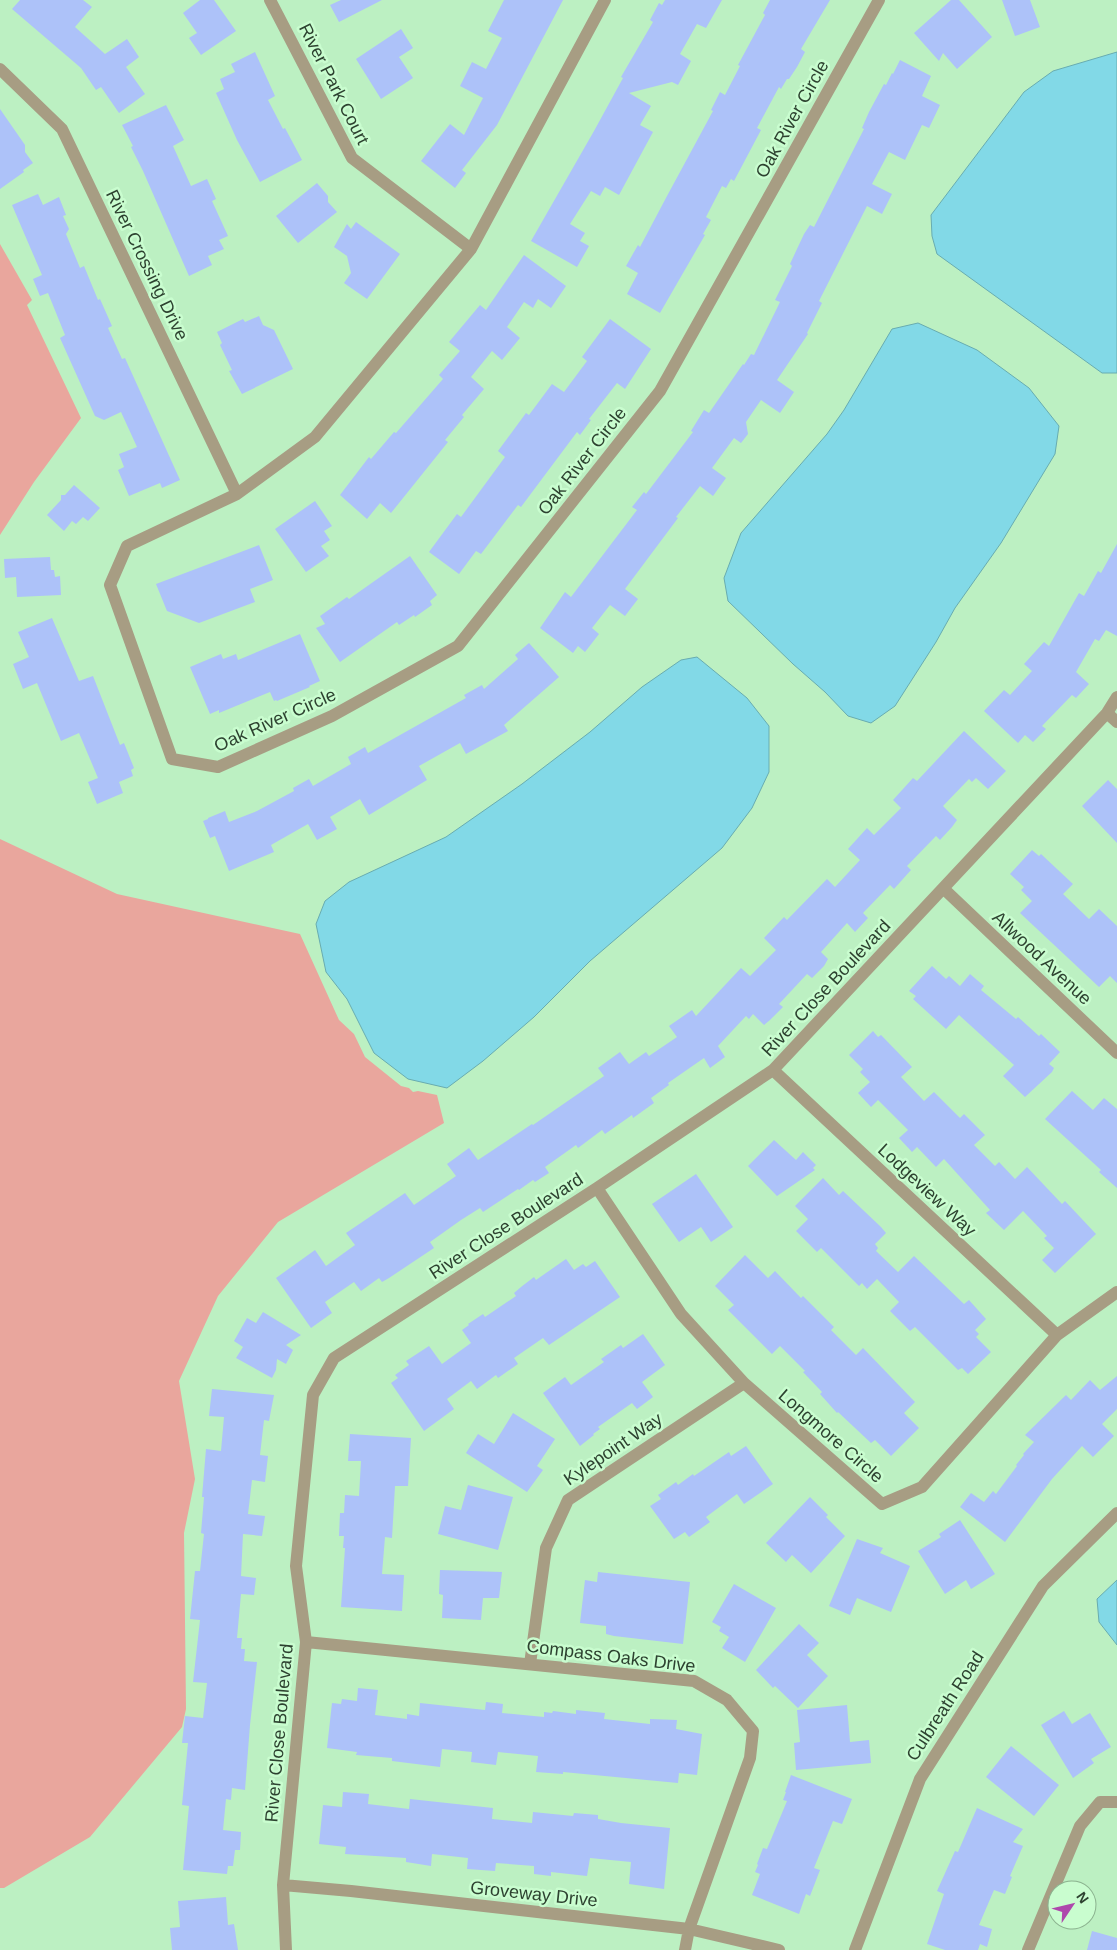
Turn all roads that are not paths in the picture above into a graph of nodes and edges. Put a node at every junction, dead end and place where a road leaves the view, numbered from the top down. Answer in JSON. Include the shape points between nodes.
{"nodes":[{"id":1,"x":270,"y":0,"type":"edge"},
{"id":2,"x":605,"y":0,"type":"edge"},
{"id":3,"x":879,"y":0,"type":"edge"},
{"id":4,"x":0,"y":69,"type":"edge"},
{"id":5,"x":471,"y":249,"type":"junction"},
{"id":6,"x":237,"y":494,"type":"junction"},
{"id":7,"x":1117,"y":697,"type":"edge"},
{"id":8,"x":1107,"y":713,"type":"junction"},
{"id":9,"x":1117,"y":722,"type":"edge"},
{"id":10,"x":944,"y":889,"type":"junction"},
{"id":11,"x":1117,"y":1053,"type":"edge"},
{"id":12,"x":773,"y":1070,"type":"junction"},
{"id":13,"x":597,"y":1188,"type":"junction"},
{"id":14,"x":1117,"y":1292,"type":"edge"},
{"id":15,"x":1057,"y":1335,"type":"junction"},
{"id":16,"x":744,"y":1383,"type":"junction"},
{"id":17,"x":1117,"y":1513,"type":"edge"},
{"id":18,"x":306,"y":1642,"type":"junction"},
{"id":19,"x":530,"y":1664,"type":"junction"},
{"id":20,"x":1117,"y":1802,"type":"edge"},
{"id":21,"x":283,"y":1885,"type":"junction"},
{"id":22,"x":689,"y":1929,"type":"junction"},
{"id":23,"x":286,"y":1950,"type":"edge"},
{"id":24,"x":685,"y":1950,"type":"edge"},
{"id":25,"x":780,"y":1950,"type":"edge"},
{"id":26,"x":855,"y":1950,"type":"edge"},
{"id":27,"x":1028,"y":1950,"type":"edge"}],
"edges":[{"from":1,"to":5,"type":"street","name":"River Park Court","via":[[352,158]]},
{"from":2,"to":5,"type":"street","name":"Oak River Circle"},
{"from":3,"to":6,"type":"street","name":"Oak River Circle","via":[[660,392],[458,646],[332,716],[218,767],[172,759],[110,584],[126,546]]},
{"from":4,"to":6,"type":"street","name":"River Crossing Drive","via":[[62,128]]},
{"from":5,"to":6,"type":"street","name":"Oak River Circle","via":[[315,437]]},
{"from":7,"to":8,"type":"street","name":"River Close Boulevard"},
{"from":8,"to":9,"type":"street"},
{"from":8,"to":10,"type":"street","name":"River Close Boulevard"},
{"from":10,"to":11,"type":"street","name":"Allwood Avenue"},
{"from":10,"to":12,"type":"street","name":"River Close Boulevard"},
{"from":12,"to":13,"type":"street","name":"River Close Boulevard"},
{"from":12,"to":15,"type":"street","name":"Lodgeview Way"},
{"from":13,"to":16,"type":"street","name":"Longmore Circle","via":[[681,1314]]},
{"from":13,"to":18,"type":"street","name":"River Close Boulevard","via":[[334,1358],[313,1396],[296,1566]]},
{"from":14,"to":15,"type":"street","name":"Longmore Circle"},
{"from":15,"to":16,"type":"street","name":"Longmore Circle","via":[[922,1487],[882,1504]]},
{"from":16,"to":19,"type":"street","name":"Kylepoint Way","via":[[568,1500],[546,1548]]},
{"from":17,"to":26,"type":"street","name":"Culbreath Road","via":[[1043,1586],[920,1778]]},
{"from":18,"to":19,"type":"street","name":"Compass Oaks Drive"},
{"from":18,"to":21,"type":"street","name":"River Close Boulevard"},
{"from":19,"to":22,"type":"street","name":"Compass Oaks Drive","via":[[694,1680],[727,1700],[753,1731],[750,1758]]},
{"from":20,"to":27,"type":"street","via":[[1100,1802],[1080,1826]]},
{"from":21,"to":22,"type":"street","name":"Groveway Drive"},
{"from":21,"to":23,"type":"street","name":"River Close Boulevard"},
{"from":22,"to":24,"type":"street","name":"Compass Oaks Drive"},
{"from":22,"to":25,"type":"street","name":"Groveway Drive"}]}
